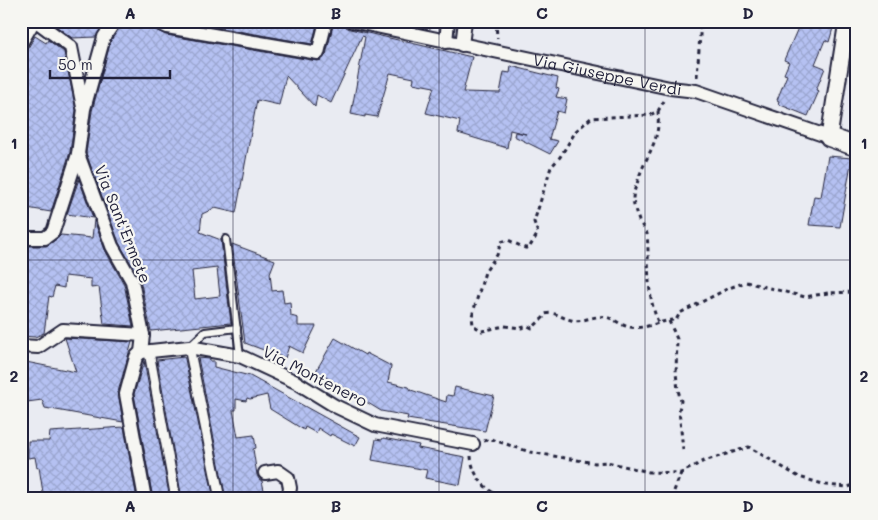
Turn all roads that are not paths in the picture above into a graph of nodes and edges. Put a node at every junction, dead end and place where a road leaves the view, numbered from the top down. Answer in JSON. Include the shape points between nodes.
{"nodes":[{"id":1,"x":35,"y":21,"type":"edge"},
{"id":2,"x":115,"y":21,"type":"edge"},
{"id":3,"x":155,"y":21,"type":"edge"},
{"id":4,"x":326,"y":21,"type":"edge"},
{"id":5,"x":352,"y":21,"type":"edge"},
{"id":6,"x":448,"y":21,"type":"edge"},
{"id":7,"x":465,"y":21,"type":"edge"},
{"id":8,"x":847,"y":21,"type":"edge"},
{"id":9,"x":446,"y":42,"type":"junction"},
{"id":10,"x":21,"y":43,"type":"edge"},
{"id":11,"x":462,"y":45,"type":"junction"},
{"id":12,"x":84,"y":109,"type":"junction"},
{"id":13,"x":830,"y":137,"type":"junction"},
{"id":14,"x":857,"y":147,"type":"edge"},
{"id":15,"x":78,"y":154,"type":"junction"},
{"id":16,"x":21,"y":238,"type":"edge"},
{"id":17,"x":226,"y":239,"type":"dead end"},
{"id":18,"x":237,"y":328,"type":"junction"},
{"id":19,"x":143,"y":335,"type":"junction"},
{"id":20,"x":21,"y":346,"type":"edge"},
{"id":21,"x":189,"y":347,"type":"junction"},
{"id":22,"x":145,"y":352,"type":"junction"},
{"id":23,"x":240,"y":356,"type":"junction"},
{"id":24,"x":473,"y":444,"type":"road end"},
{"id":25,"x":265,"y":473,"type":"dead end"},
{"id":26,"x":145,"y":499,"type":"edge"},
{"id":27,"x":176,"y":499,"type":"edge"},
{"id":28,"x":220,"y":499,"type":"edge"},
{"id":29,"x":288,"y":499,"type":"edge"}],
"edges":[{"from":1,"to":10,"type":"street"},
{"from":1,"to":12,"type":"street","via":[[71,47]]},
{"from":2,"to":12,"type":"street","via":[[104,37]]},
{"from":3,"to":4,"type":"street","via":[[167,27],[318,53]]},
{"from":5,"to":9,"type":"street","name":"Via Giuseppe Verdi"},
{"from":6,"to":9,"type":"street"},
{"from":7,"to":11,"type":"street"},
{"from":8,"to":13,"type":"street"},
{"from":9,"to":11,"type":"street","name":"Via Giuseppe Verdi"},
{"from":11,"to":13,"type":"street","name":"Via Giuseppe Verdi","via":[[696,91]]},
{"from":12,"to":15,"type":"street"},
{"from":13,"to":14,"type":"main road","name":"Via Giuseppe Verdi"},
{"from":15,"to":16,"type":"street","via":[[53,232],[45,238]]},
{"from":15,"to":19,"type":"street","name":"Via Sant'Ermete","via":[[112,246],[132,281]]},
{"from":17,"to":18,"type":"lane"},
{"from":18,"to":21,"type":"lane","via":[[205,332]]},
{"from":18,"to":23,"type":"lane"},
{"from":19,"to":20,"type":"street","via":[[63,330],[38,347]]},
{"from":19,"to":22,"type":"street","name":"Via Sant'Ermete"},
{"from":21,"to":22,"type":"street","name":"Via Montenero"},
{"from":21,"to":23,"type":"street","name":"Via Montenero"},
{"from":21,"to":28,"type":"street"},
{"from":22,"to":26,"type":"street","name":"Via Sant'Ermete","via":[[136,357],[126,394]]},
{"from":22,"to":27,"type":"street"},
{"from":23,"to":24,"type":"street","name":"Via Montenero","via":[[375,425]]},
{"from":25,"to":29,"type":"street","via":[[278,471],[288,478]]}]}
